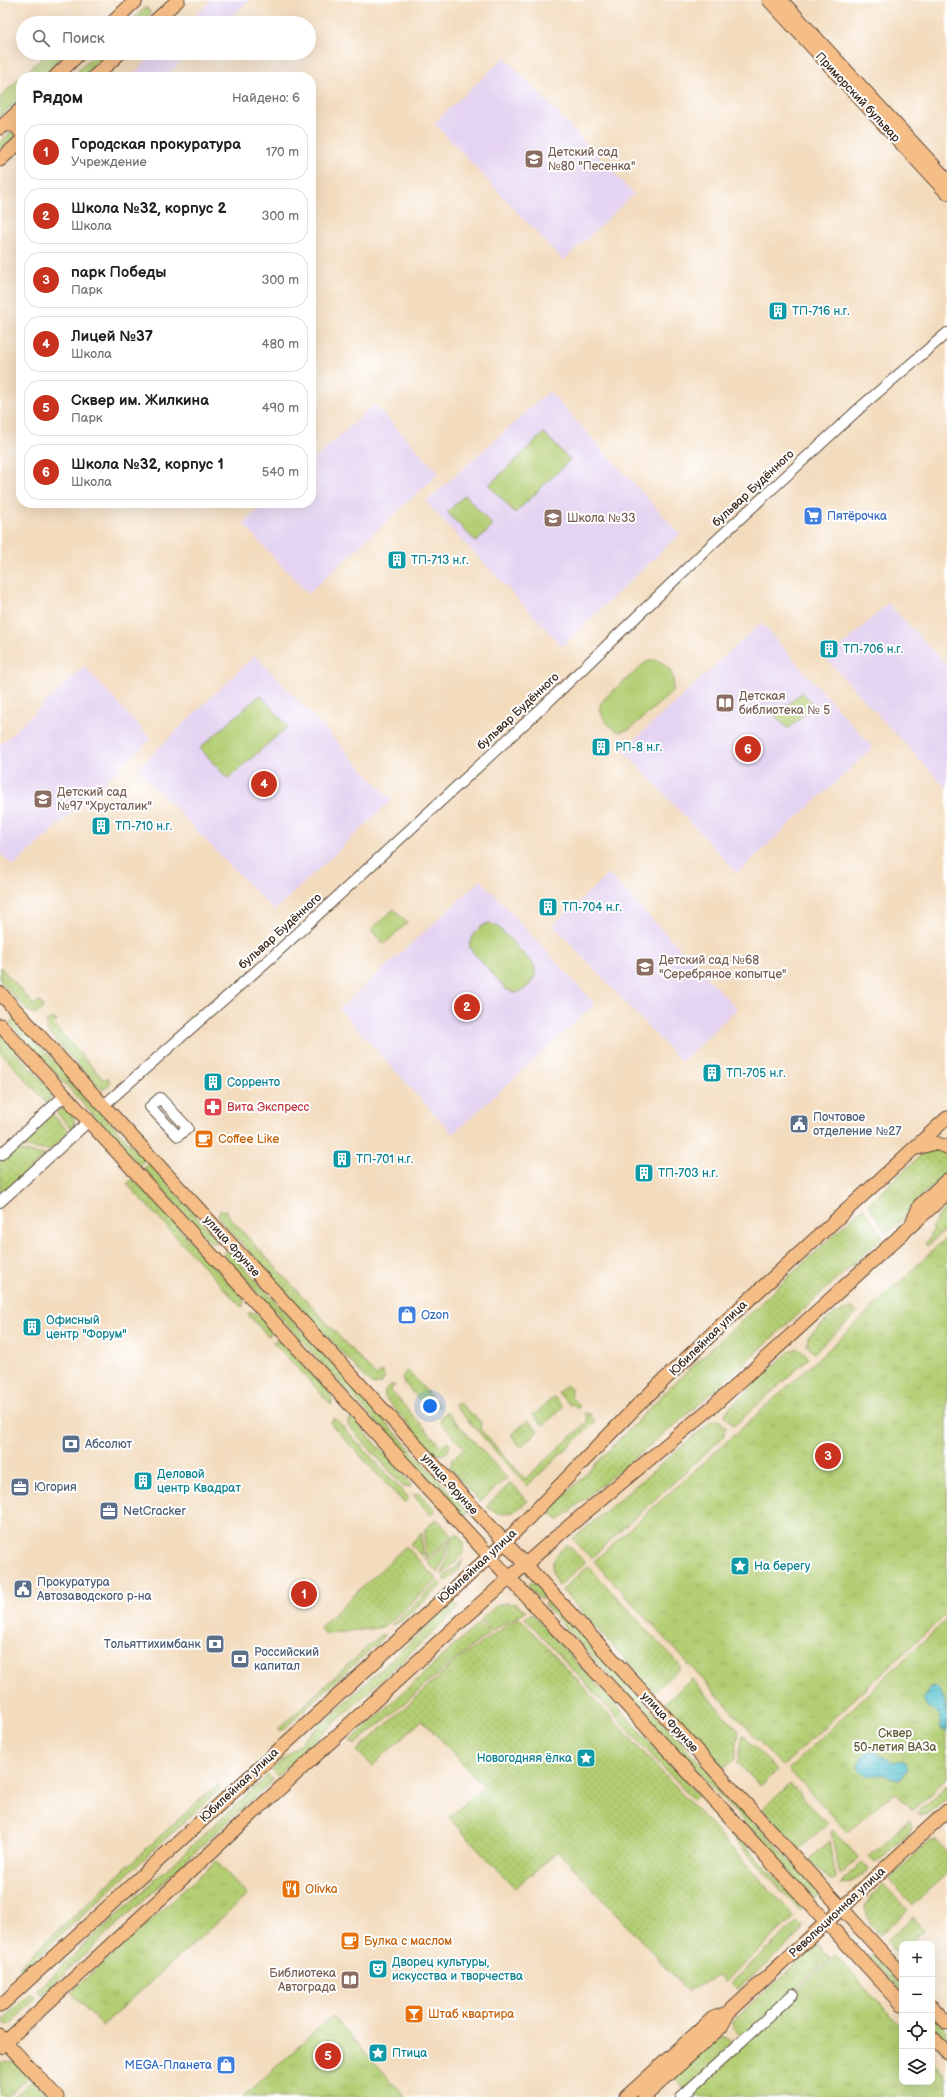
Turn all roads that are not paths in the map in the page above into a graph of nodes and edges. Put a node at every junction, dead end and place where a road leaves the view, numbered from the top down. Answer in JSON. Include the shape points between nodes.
{"nodes":[{"id":1,"x":136,"y":0,"type":"edge"},
{"id":2,"x":178,"y":0,"type":"edge"},
{"id":3,"x":769,"y":0,"type":"edge"},
{"id":4,"x":781,"y":0,"type":"edge"},
{"id":5,"x":119,"y":16,"type":"edge"},
{"id":6,"x":161,"y":16,"type":"edge"},
{"id":7,"x":73,"y":60,"type":"edge"},
{"id":8,"x":112,"y":60,"type":"edge"},
{"id":9,"x":60,"y":72,"type":"edge"},
{"id":10,"x":99,"y":72,"type":"edge"},
{"id":11,"x":16,"y":114,"type":"edge"},
{"id":12,"x":2,"y":127,"type":"edge"},
{"id":13,"x":16,"y":127,"type":"edge"},
{"id":14,"x":16,"y":144,"type":"edge"},
{"id":15,"x":0,"y":160,"type":"edge"},
{"id":16,"x":947,"y":180,"type":"edge"},
{"id":17,"x":947,"y":193,"type":"edge"},
{"id":18,"x":947,"y":333,"type":"edge"},
{"id":19,"x":0,"y":993,"type":"edge"},
{"id":20,"x":16,"y":1011,"type":"junction"},
{"id":21,"x":0,"y":1025,"type":"edge"},
{"id":22,"x":65,"y":1095,"type":"junction"},
{"id":23,"x":104,"y":1105,"type":"junction"},
{"id":24,"x":947,"y":1118,"type":"edge"},
{"id":25,"x":89,"y":1121,"type":"junction"},
{"id":26,"x":947,"y":1147,"type":"edge"},
{"id":27,"x":914,"y":1149,"type":"junction"},
{"id":28,"x":0,"y":1155,"type":"edge"},
{"id":29,"x":947,"y":1180,"type":"edge"},
{"id":30,"x":947,"y":1193,"type":"edge"},
{"id":31,"x":0,"y":1202,"type":"edge"},
{"id":32,"x":910,"y":1228,"type":"junction"},
{"id":33,"x":226,"y":1240,"type":"junction"},
{"id":34,"x":212,"y":1253,"type":"junction"},
{"id":35,"x":504,"y":1543,"type":"junction"},
{"id":36,"x":489,"y":1556,"type":"junction"},
{"id":37,"x":525,"y":1565,"type":"junction"},
{"id":38,"x":510,"y":1578,"type":"junction"},
{"id":39,"x":947,"y":1811,"type":"edge"},
{"id":40,"x":842,"y":1908,"type":"junction"},
{"id":41,"x":826,"y":1922,"type":"junction"},
{"id":42,"x":899,"y":1971,"type":"edge"},
{"id":43,"x":793,"y":1994,"type":"dead end"},
{"id":44,"x":899,"y":2001,"type":"edge"},
{"id":45,"x":0,"y":2006,"type":"edge"},
{"id":46,"x":935,"y":2010,"type":"edge"},
{"id":47,"x":728,"y":2013,"type":"junction"},
{"id":48,"x":947,"y":2023,"type":"edge"},
{"id":49,"x":935,"y":2039,"type":"edge"},
{"id":50,"x":2,"y":2042,"type":"edge"},
{"id":51,"x":947,"y":2053,"type":"edge"},
{"id":52,"x":57,"y":2097,"type":"edge"},
{"id":53,"x":626,"y":2097,"type":"edge"},
{"id":54,"x":644,"y":2097,"type":"edge"},
{"id":55,"x":681,"y":2097,"type":"edge"}],
"edges":[{"from":1,"to":5,"type":"main road"},
{"from":2,"to":6,"type":"main road"},
{"from":3,"to":17,"type":"main road","name":"Приморский бульвар"},
{"from":4,"to":16,"type":"main road"},
{"from":7,"to":9,"type":"main road"},
{"from":8,"to":10,"type":"main road"},
{"from":11,"to":12,"type":"main road"},
{"from":12,"to":13,"type":"main road","via":[[11,124]]},
{"from":14,"to":15,"type":"main road"},
{"from":18,"to":23,"type":"street","name":"бульвар Будённого","via":[[863,405],[546,704],[273,956]]},
{"from":19,"to":20,"type":"main road","name":"улица Фрунзе"},
{"from":20,"to":21,"type":"main road"},
{"from":20,"to":23,"type":"main road","name":"улица Фрунзе"},
{"from":21,"to":22,"type":"main road","name":"улица Фрунзе"},
{"from":22,"to":25,"type":"main road","name":"улица Фрунзе"},
{"from":22,"to":28,"type":"street"},
{"from":23,"to":33,"type":"main road","name":"улица Фрунзе"},
{"from":24,"to":27,"type":"main road","name":"Юбилейная улица"},
{"from":25,"to":31,"type":"street"},
{"from":25,"to":34,"type":"main road","name":"улица Фрунзе"},
{"from":26,"to":27,"type":"main road","via":[[935,1143]]},
{"from":27,"to":35,"type":"main road","name":"Юбилейная улица","via":[[718,1328],[637,1406]]},
{"from":29,"to":32,"type":"main road","via":[[920,1205]]},
{"from":30,"to":32,"type":"main road"},
{"from":32,"to":37,"type":"main road","via":[[712,1407]]},
{"from":33,"to":34,"type":"main road"},
{"from":33,"to":35,"type":"main road","name":"улица Фрунзе"},
{"from":34,"to":36,"type":"main road","name":"улица Фрунзе"},
{"from":35,"to":36,"type":"main road","name":"Юбилейная улица"},
{"from":35,"to":37,"type":"main road","name":"улица Фрунзе"},
{"from":36,"to":38,"type":"main road","name":"улица Фрунзе"},
{"from":36,"to":45,"type":"main road","name":"Юбилейная улица"},
{"from":37,"to":38,"type":"main road"},
{"from":37,"to":40,"type":"main road","name":"улица Фрунзе"},
{"from":38,"to":41,"type":"main road","name":"улица Фрунзе"},
{"from":38,"to":50,"type":"main road"},
{"from":39,"to":40,"type":"main road","name":"Революционная улица"},
{"from":40,"to":41,"type":"main road","name":"Революционная улица"},
{"from":40,"to":42,"type":"main road","name":"улица Фрунзе"},
{"from":41,"to":44,"type":"main road","name":"улица Фрунзе"},
{"from":41,"to":47,"type":"main road","name":"Революционная улица"},
{"from":43,"to":55,"type":"street"},
{"from":46,"to":48,"type":"main road"},
{"from":47,"to":53,"type":"main road","name":"Революционная улица","via":[[713,2018]]},
{"from":47,"to":54,"type":"main road","name":"Революционная улица","via":[[721,2027]]},
{"from":49,"to":51,"type":"main road"},
{"from":50,"to":52,"type":"main road"}]}
